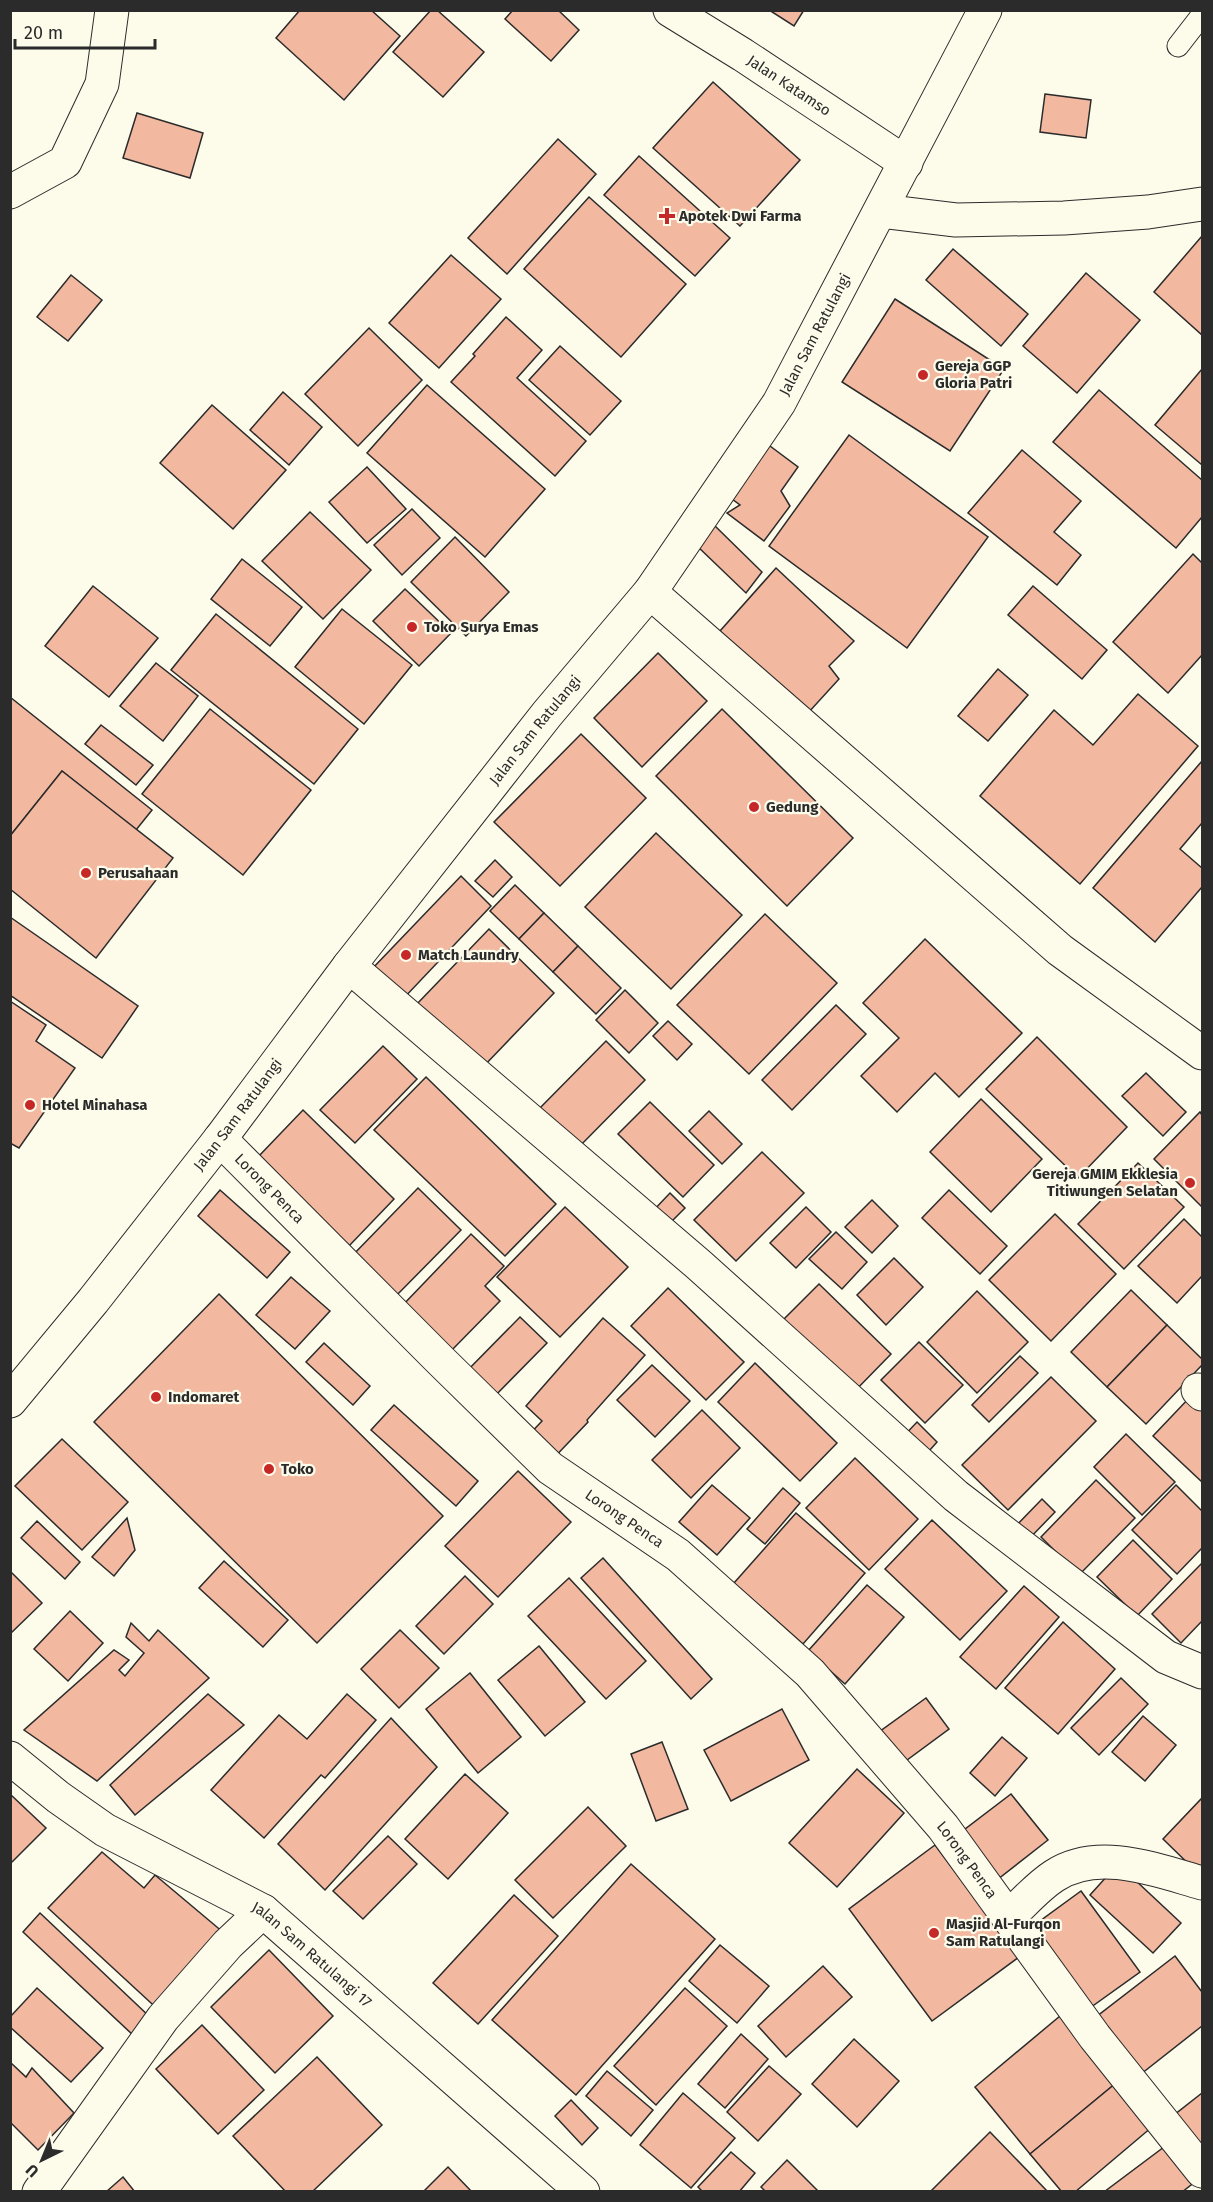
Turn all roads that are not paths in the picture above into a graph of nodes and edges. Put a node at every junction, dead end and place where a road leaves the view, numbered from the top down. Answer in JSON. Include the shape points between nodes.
{"nodes":[{"id":1,"x":112,"y":10,"type":"edge"},
{"id":2,"x":670,"y":10,"type":"edge"},
{"id":3,"x":985,"y":10,"type":"edge"},
{"id":4,"x":1203,"y":15,"type":"edge"},
{"id":5,"x":1178,"y":46,"type":"dead end"},
{"id":6,"x":906,"y":163,"type":"junction"},
{"id":7,"x":10,"y":192,"type":"edge"},
{"id":8,"x":1203,"y":204,"type":"edge"},
{"id":9,"x":881,"y":211,"type":"junction"},
{"id":10,"x":650,"y":592,"type":"junction"},
{"id":11,"x":349,"y":966,"type":"junction"},
{"id":12,"x":1203,"y":1053,"type":"edge"},
{"id":13,"x":220,"y":1139,"type":"junction"},
{"id":14,"x":10,"y":1401,"type":"edge"},
{"id":15,"x":1203,"y":1672,"type":"edge"},
{"id":16,"x":10,"y":1758,"type":"edge"},
{"id":17,"x":1203,"y":1883,"type":"edge"},
{"id":18,"x":263,"y":1911,"type":"junction"},
{"id":19,"x":1008,"y":1917,"type":"junction"},
{"id":20,"x":1203,"y":2171,"type":"edge"},
{"id":21,"x":39,"y":2192,"type":"edge"},
{"id":22,"x":583,"y":2192,"type":"edge"}],
"edges":[{"from":1,"to":7,"type":"street","via":[[102,84],[65,162]]},
{"from":2,"to":6,"type":"street","name":"Jalan Katamso"},
{"from":3,"to":6,"type":"street","name":"Jalan Sam Ratulangi"},
{"from":4,"to":5,"type":"lane"},
{"from":6,"to":9,"type":"street","name":"Jalan Sam Ratulangi"},
{"from":8,"to":9,"type":"street","via":[[1052,218],[956,220]]},
{"from":9,"to":10,"type":"street","name":"Jalan Sam Ratulangi","via":[[779,403]]},
{"from":10,"to":11,"type":"street","name":"Jalan Sam Ratulangi","via":[[547,714]]},
{"from":10,"to":12,"type":"street","via":[[1060,950]]},
{"from":11,"to":13,"type":"street","name":"Jalan Sam Ratulangi"},
{"from":11,"to":15,"type":"street","via":[[698,1264],[957,1496],[1166,1658]]},
{"from":13,"to":14,"type":"street","name":"Jalan Sam Ratulangi"},
{"from":13,"to":19,"type":"street","name":"Lorong Penca","via":[[550,1468],[678,1555],[810,1673],[943,1827]]},
{"from":16,"to":18,"type":"street","name":"Jalan Sam Ratulangi 17","via":[[105,1830]]},
{"from":17,"to":19,"type":"street","via":[[1128,1863],[1079,1864],[1053,1876]]},
{"from":18,"to":21,"type":"street","via":[[228,1944],[163,2018]]},
{"from":18,"to":22,"type":"street","name":"Jalan Sam Ratulangi 17"},
{"from":19,"to":20,"type":"street","name":"Lorong Penca","via":[[1095,2037]]}]}
